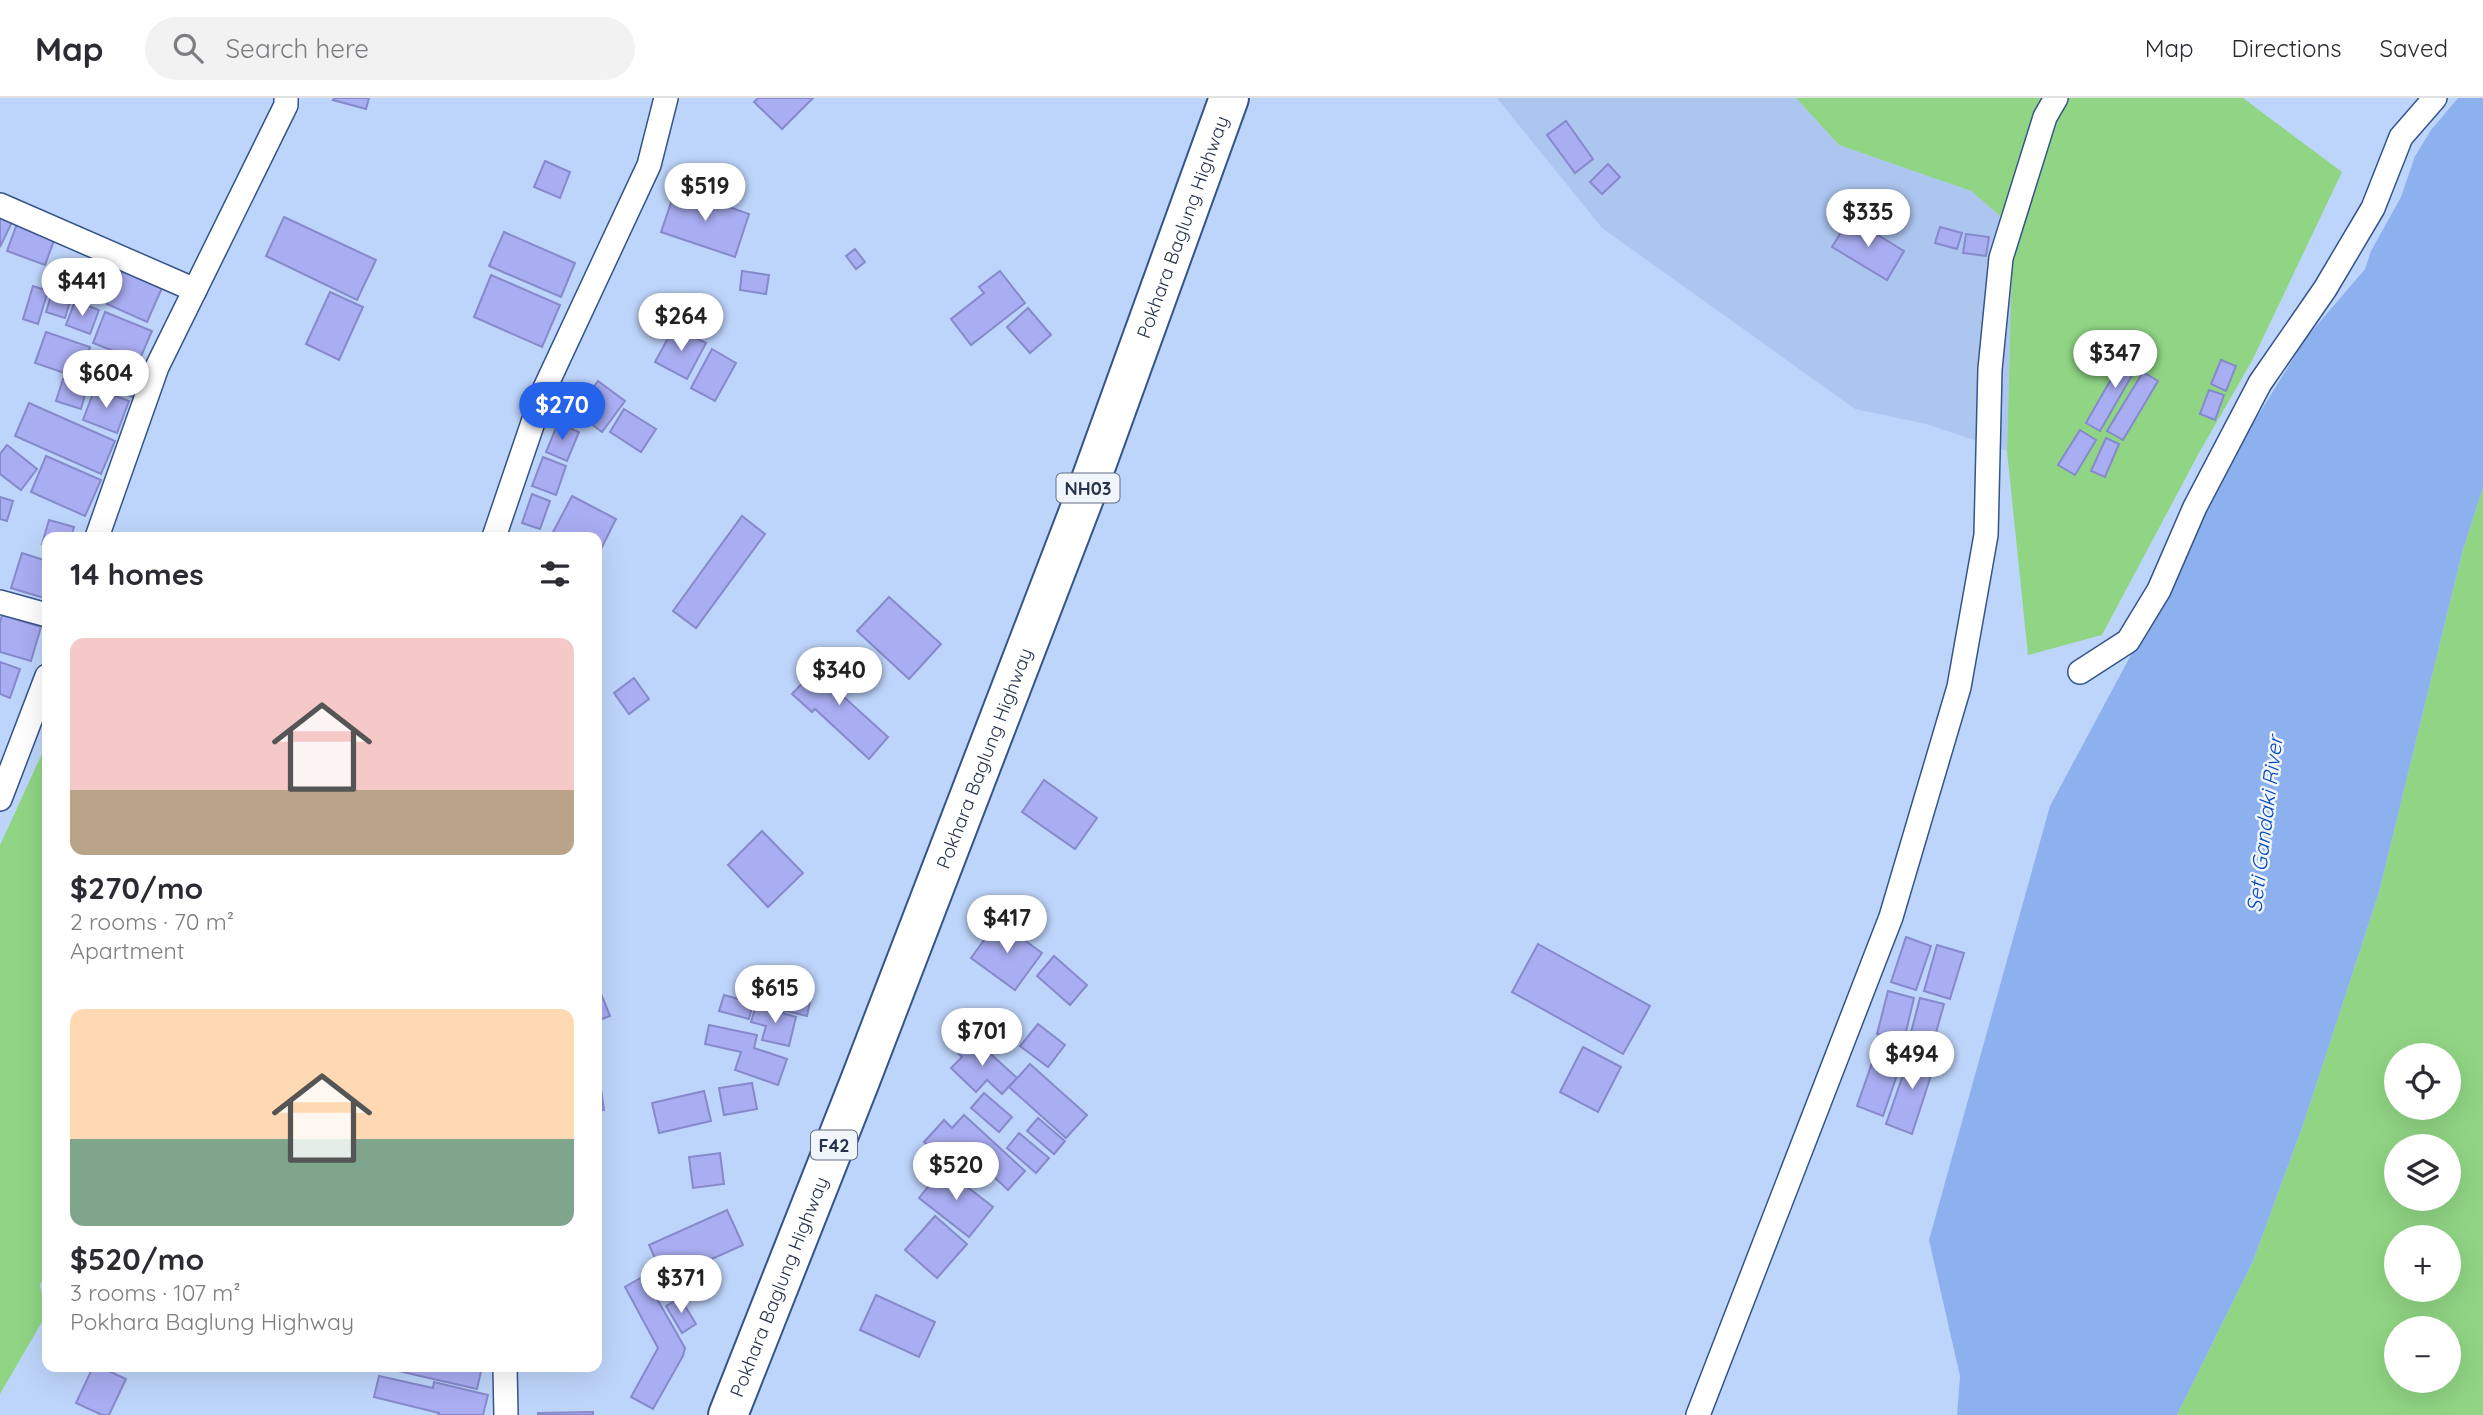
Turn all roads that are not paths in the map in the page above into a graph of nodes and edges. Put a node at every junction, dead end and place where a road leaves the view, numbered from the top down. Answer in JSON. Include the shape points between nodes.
{"nodes":[{"id":1,"x":286,"y":98,"type":"edge"},
{"id":2,"x":666,"y":98,"type":"edge"},
{"id":3,"x":1229,"y":98,"type":"edge"},
{"id":4,"x":2056,"y":98,"type":"edge"},
{"id":5,"x":2435,"y":98,"type":"edge"},
{"id":6,"x":0,"y":205,"type":"edge"},
{"id":7,"x":195,"y":290,"type":"junction"},
{"id":8,"x":99,"y":532,"type":"edge"},
{"id":9,"x":496,"y":532,"type":"edge"},
{"id":10,"x":0,"y":602,"type":"edge"},
{"id":11,"x":42,"y":614,"type":"edge"},
{"id":12,"x":2080,"y":672,"type":"dead end"},
{"id":13,"x":42,"y":689,"type":"edge"},
{"id":14,"x":0,"y":799,"type":"edge"},
{"id":15,"x":940,"y":875,"type":"joint"},
{"id":16,"x":505,"y":1372,"type":"edge"},
{"id":17,"x":506,"y":1415,"type":"edge"},
{"id":18,"x":727,"y":1415,"type":"edge"},
{"id":19,"x":1698,"y":1415,"type":"edge"}],
"edges":[{"from":1,"to":7,"type":"street"},
{"from":2,"to":9,"type":"street","via":[[649,165],[544,390]]},
{"from":3,"to":15,"type":"highway","name":"Pokhara Baglung Highway","number":"NH03","via":[[1089,485]]},
{"from":4,"to":19,"type":"street","via":[[2045,117],[2001,258],[1990,369],[1986,535],[1959,687],[1891,917]]},
{"from":5,"to":12,"type":"street","via":[[2401,137],[2373,208],[2325,289],[2260,383],[2195,507],[2159,590],[2128,641]]},
{"from":6,"to":7,"type":"street"},
{"from":7,"to":8,"type":"street","via":[[157,367]]},
{"from":10,"to":11,"type":"street"},
{"from":13,"to":14,"type":"street"},
{"from":15,"to":18,"type":"highway","name":"Pokhara Baglung Highway","number":"F42"},
{"from":16,"to":17,"type":"street"}]}
